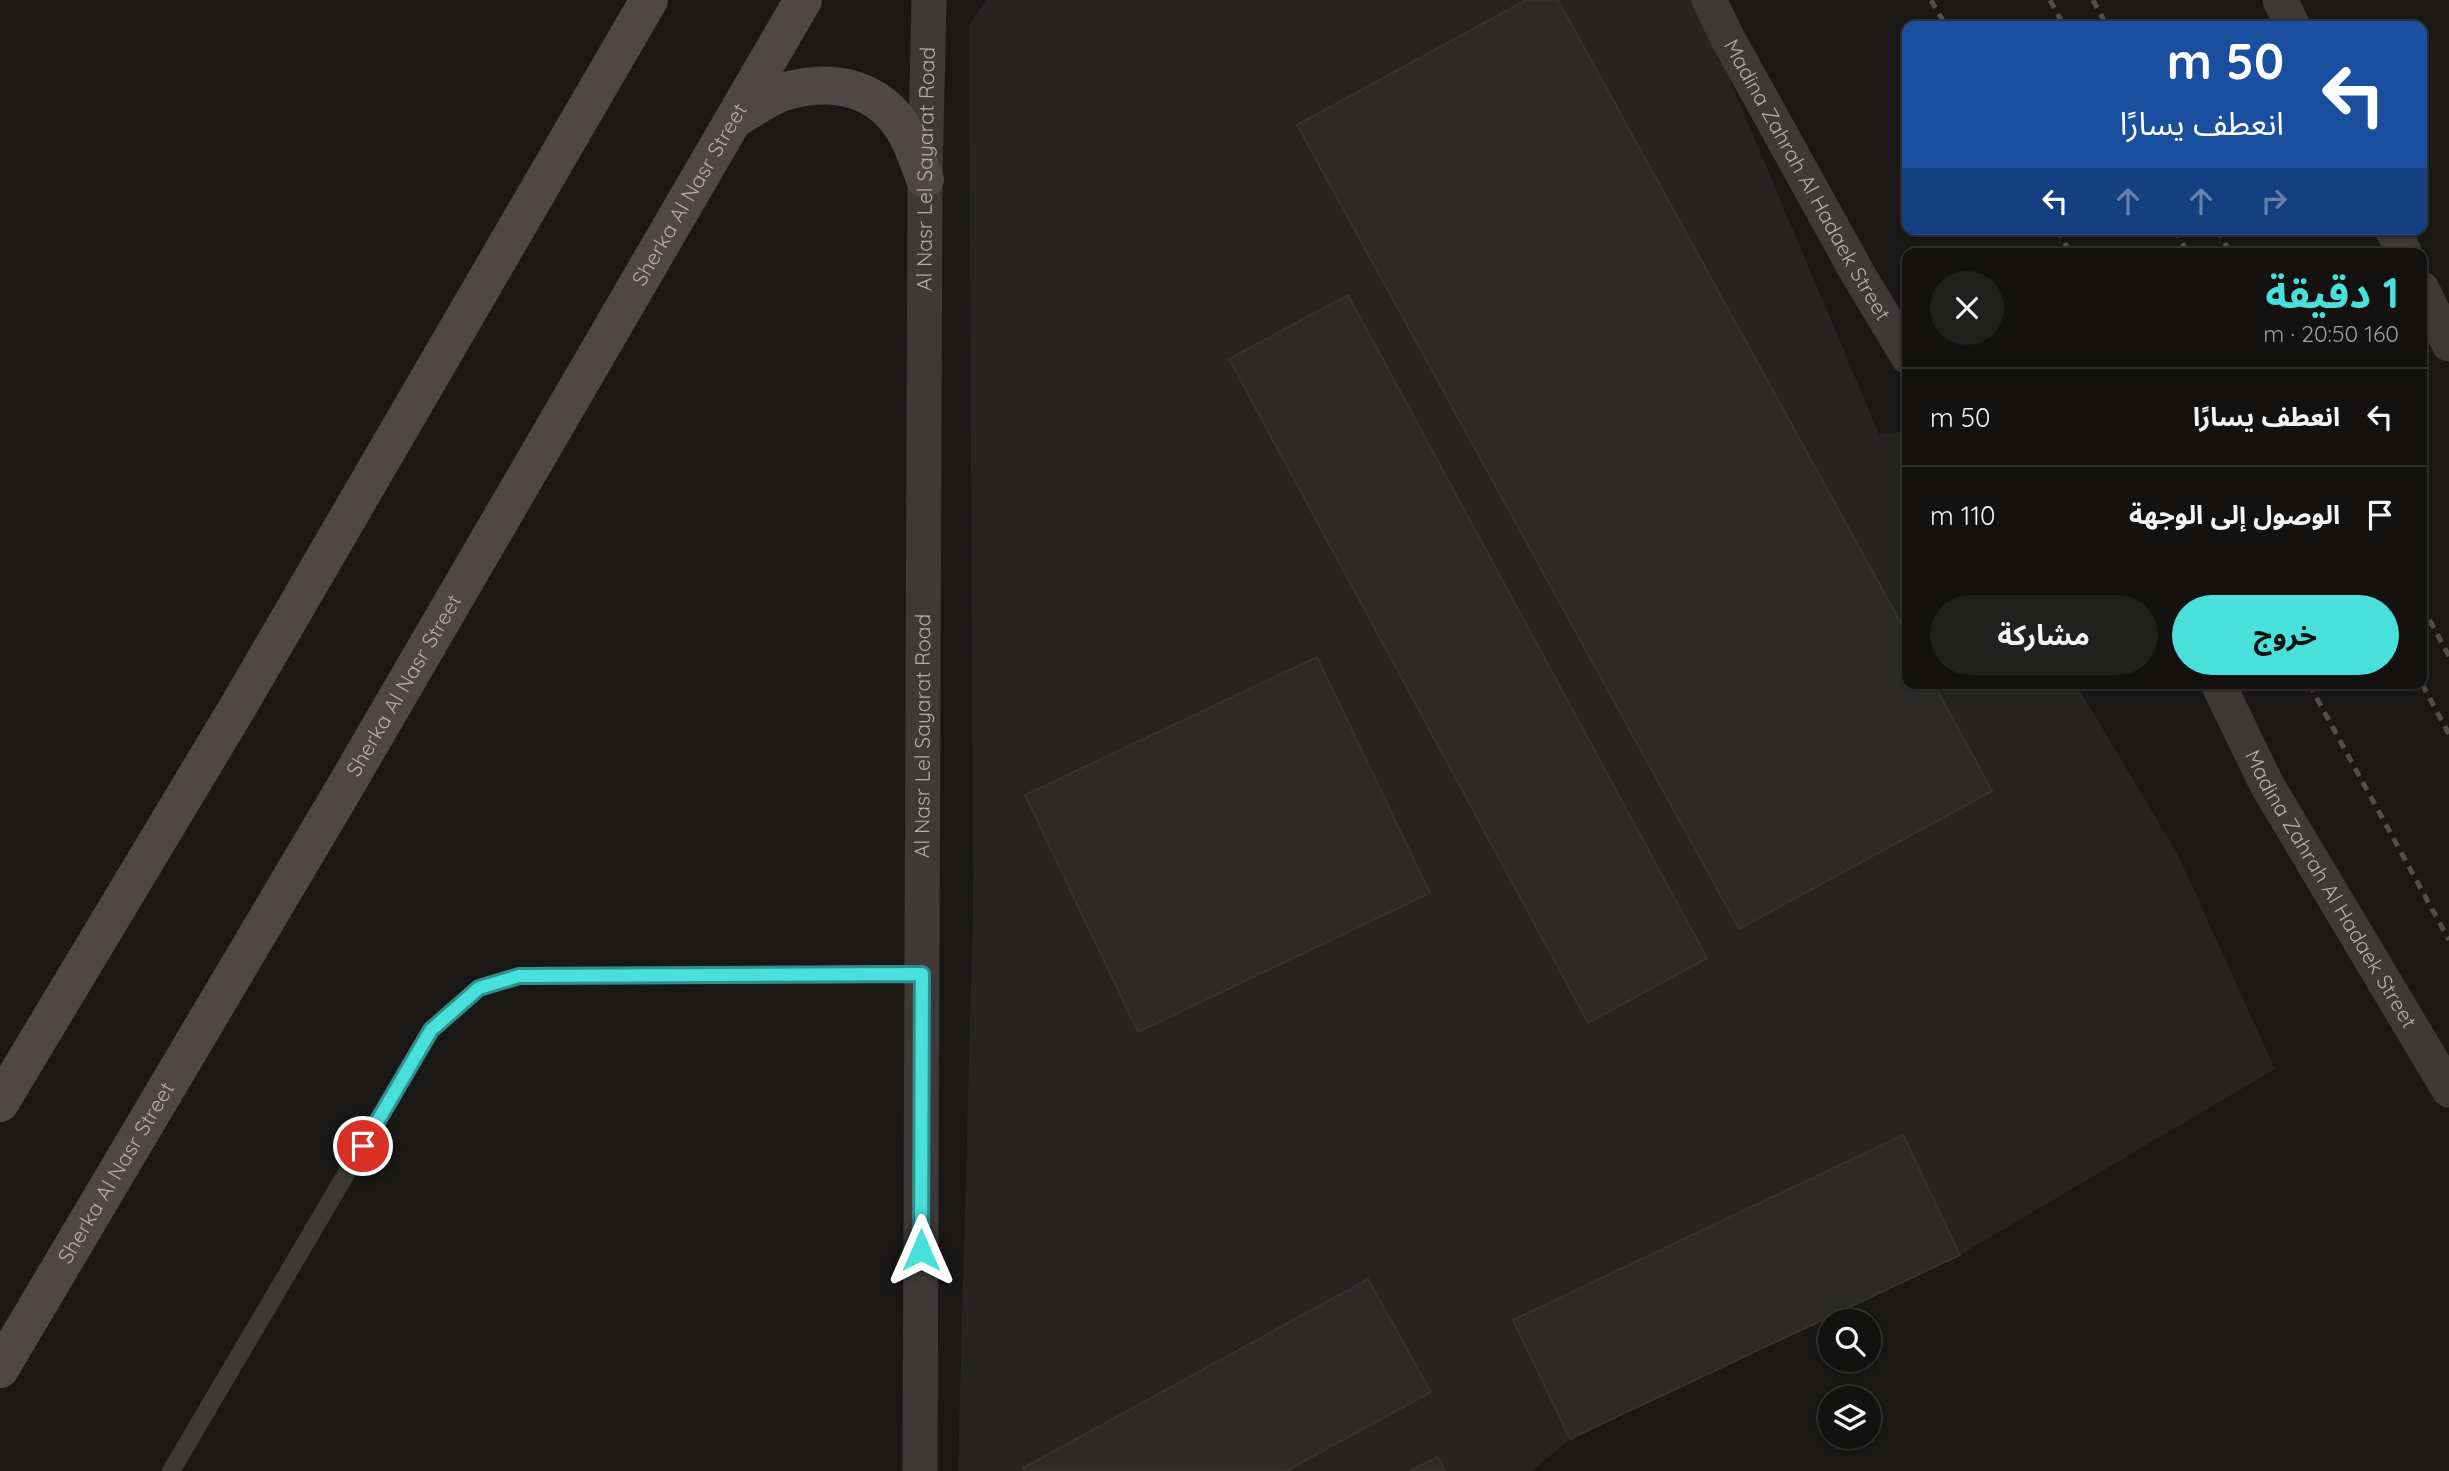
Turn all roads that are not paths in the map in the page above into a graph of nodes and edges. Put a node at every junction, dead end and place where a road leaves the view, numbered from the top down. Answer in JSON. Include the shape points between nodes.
{"nodes":[{"id":1,"x":649,"y":0,"type":"edge"},
{"id":2,"x":803,"y":0,"type":"edge"},
{"id":3,"x":929,"y":0,"type":"edge"},
{"id":4,"x":1709,"y":0,"type":"edge"},
{"id":5,"x":2280,"y":0,"type":"edge"},
{"id":6,"x":2290,"y":21,"type":"edge"},
{"id":7,"x":733,"y":120,"type":"junction"},
{"id":8,"x":925,"y":179,"type":"junction"},
{"id":9,"x":2427,"y":299,"type":"edge"},
{"id":10,"x":2449,"y":344,"type":"edge"},
{"id":11,"x":1902,"y":346,"type":"edge"},
{"id":12,"x":2220,"y":689,"type":"edge"},
{"id":13,"x":922,"y":974,"type":"junction"},
{"id":14,"x":2449,"y":1090,"type":"edge"},
{"id":15,"x":0,"y":1103,"type":"edge"},
{"id":16,"x":0,"y":1369,"type":"edge"},
{"id":17,"x":171,"y":1471,"type":"edge"},
{"id":18,"x":920,"y":1471,"type":"edge"}],
"edges":[{"from":1,"to":15,"type":"main road","via":[[239,705]]},
{"from":2,"to":7,"type":"main road","name":"Sherka Al Nasr Street"},
{"from":3,"to":8,"type":"street","name":"Al Nasr Lel Sayarat Road"},
{"from":4,"to":11,"type":"street","name":"Madina Zahrah Al Hadaek Street"},
{"from":5,"to":6,"type":"street"},
{"from":7,"to":8,"type":"main road","via":[[782,93],[822,85],[856,89],[883,104],[906,133]]},
{"from":7,"to":16,"type":"main road","name":"Sherka Al Nasr Street"},
{"from":8,"to":13,"type":"street","name":"Al Nasr Lel Sayarat Road"},
{"from":9,"to":10,"type":"street"},
{"from":12,"to":14,"type":"street","name":"Madina Zahrah Al Hadaek Street","via":[[2267,785]]},
{"from":13,"to":17,"type":"lane","via":[[519,976],[479,988],[431,1030]]},
{"from":13,"to":18,"type":"street","name":"Al Nasr Lel Sayarat Road"}]}
